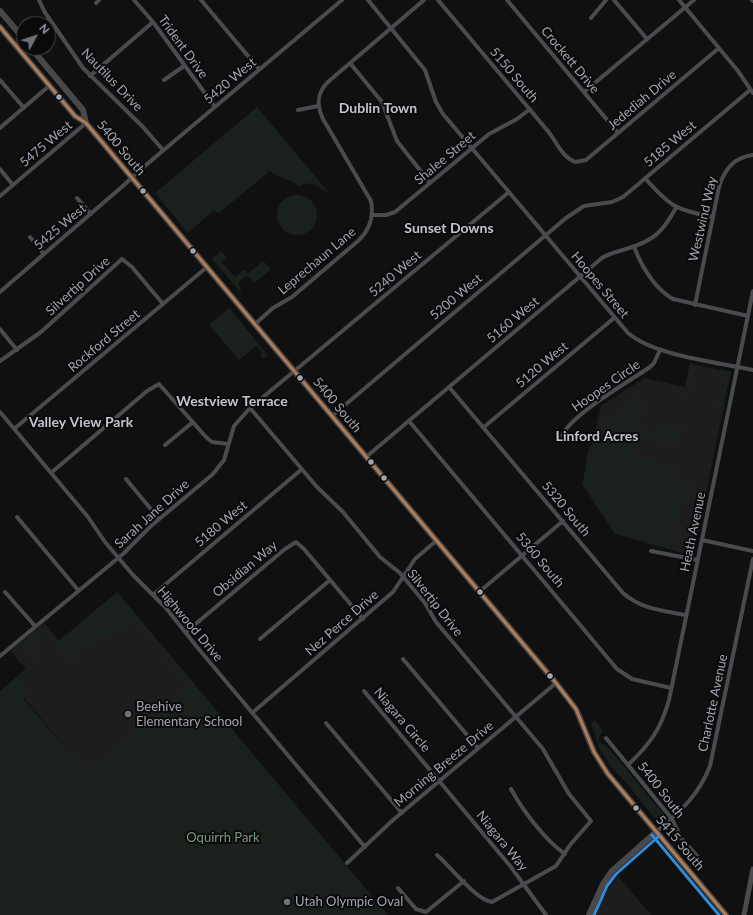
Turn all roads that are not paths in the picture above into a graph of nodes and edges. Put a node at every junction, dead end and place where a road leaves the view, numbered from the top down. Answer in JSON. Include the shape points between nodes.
{"nodes":[{"id":1,"x":40,"y":0,"type":"edge"},
{"id":2,"x":134,"y":0,"type":"edge"},
{"id":3,"x":201,"y":0,"type":"edge"},
{"id":4,"x":342,"y":0,"type":"edge"},
{"id":5,"x":368,"y":0,"type":"edge"},
{"id":6,"x":424,"y":0,"type":"edge"},
{"id":7,"x":438,"y":0,"type":"edge"},
{"id":8,"x":507,"y":0,"type":"edge"},
{"id":9,"x":606,"y":0,"type":"edge"},
{"id":10,"x":614,"y":0,"type":"edge"},
{"id":11,"x":679,"y":0,"type":"edge"},
{"id":12,"x":694,"y":0,"type":"edge"},
{"id":13,"x":685,"y":7,"type":"junction"},
{"id":14,"x":0,"y":11,"type":"edge"},
{"id":15,"x":591,"y":18,"type":"dead end"},
{"id":16,"x":153,"y":22,"type":"junction"},
{"id":17,"x":0,"y":27,"type":"edge"},
{"id":18,"x":391,"y":28,"type":"junction"},
{"id":19,"x":16,"y":30,"type":"edge"},
{"id":20,"x":647,"y":39,"type":"junction"},
{"id":21,"x":719,"y":48,"type":"junction"},
{"id":22,"x":38,"y":56,"type":"edge"},
{"id":23,"x":350,"y":63,"type":"junction"},
{"id":24,"x":184,"y":66,"type":"junction"},
{"id":25,"x":260,"y":69,"type":"junction"},
{"id":26,"x":90,"y":76,"type":"junction"},
{"id":27,"x":0,"y":80,"type":"edge"},
{"id":28,"x":164,"y":80,"type":"dead end"},
{"id":29,"x":49,"y":86,"type":"junction"},
{"id":30,"x":584,"y":92,"type":"junction"},
{"id":31,"x":751,"y":92,"type":"edge"},
{"id":32,"x":318,"y":106,"type":"junction"},
{"id":33,"x":215,"y":107,"type":"junction"},
{"id":34,"x":24,"y":108,"type":"junction"},
{"id":35,"x":530,"y":109,"type":"junction"},
{"id":36,"x":298,"y":110,"type":"dead end"},
{"id":37,"x":86,"y":123,"type":"junction"},
{"id":38,"x":0,"y":128,"type":"edge"},
{"id":39,"x":618,"y":133,"type":"junction"},
{"id":40,"x":472,"y":148,"type":"junction"},
{"id":41,"x":163,"y":150,"type":"junction"},
{"id":42,"x":753,"y":155,"type":"edge"},
{"id":43,"x":575,"y":162,"type":"joint"},
{"id":44,"x":0,"y":169,"type":"edge"},
{"id":45,"x":132,"y":178,"type":"junction"},
{"id":46,"x":645,"y":178,"type":"junction"},
{"id":47,"x":430,"y":183,"type":"junction"},
{"id":48,"x":13,"y":185,"type":"junction"},
{"id":49,"x":509,"y":192,"type":"junction"},
{"id":50,"x":0,"y":196,"type":"edge"},
{"id":51,"x":77,"y":198,"type":"dead end"},
{"id":52,"x":599,"y":204,"type":"joint"},
{"id":53,"x":676,"y":208,"type":"junction"},
{"id":54,"x":91,"y":214,"type":"junction"},
{"id":55,"x":373,"y":215,"type":"junction"},
{"id":56,"x":713,"y":217,"type":"junction"},
{"id":57,"x":545,"y":235,"type":"junction"},
{"id":58,"x":30,"y":238,"type":"dead end"},
{"id":59,"x":634,"y":247,"type":"junction"},
{"id":60,"x":44,"y":254,"type":"junction"},
{"id":61,"x":207,"y":267,"type":"junction"},
{"id":62,"x":580,"y":277,"type":"junction"},
{"id":63,"x":753,"y":291,"type":"edge"},
{"id":64,"x":0,"y":292,"type":"edge"},
{"id":65,"x":163,"y":304,"type":"junction"},
{"id":66,"x":695,"y":305,"type":"junction"},
{"id":67,"x":748,"y":316,"type":"junction"},
{"id":68,"x":614,"y":318,"type":"junction"},
{"id":69,"x":254,"y":324,"type":"junction"},
{"id":70,"x":0,"y":329,"type":"edge"},
{"id":71,"x":17,"y":350,"type":"junction"},
{"id":72,"x":660,"y":350,"type":"junction"},
{"id":73,"x":0,"y":361,"type":"edge"},
{"id":74,"x":737,"y":366,"type":"junction"},
{"id":75,"x":753,"y":370,"type":"edge"},
{"id":76,"x":294,"y":371,"type":"junction"},
{"id":77,"x":449,"y":387,"type":"junction"},
{"id":78,"x":250,"y":408,"type":"junction"},
{"id":79,"x":0,"y":412,"type":"edge"},
{"id":80,"x":332,"y":416,"type":"junction"},
{"id":81,"x":409,"y":421,"type":"junction"},
{"id":82,"x":193,"y":422,"type":"junction"},
{"id":83,"x":484,"y":427,"type":"junction"},
{"id":84,"x":14,"y":430,"type":"junction"},
{"id":85,"x":562,"y":436,"type":"dead end"},
{"id":86,"x":228,"y":444,"type":"junction"},
{"id":87,"x":165,"y":445,"type":"dead end"},
{"id":88,"x":366,"y":457,"type":"junction"},
{"id":89,"x":302,"y":469,"type":"junction"},
{"id":90,"x":51,"y":473,"type":"junction"},
{"id":91,"x":126,"y":479,"type":"dead end"},
{"id":92,"x":17,"y":518,"type":"dead end"},
{"id":93,"x":160,"y":520,"type":"junction"},
{"id":94,"x":563,"y":521,"type":"junction"},
{"id":95,"x":702,"y":540,"type":"junction"},
{"id":96,"x":436,"y":541,"type":"junction"},
{"id":97,"x":651,"y":550,"type":"dead end"},
{"id":98,"x":753,"y":551,"type":"edge"},
{"id":99,"x":522,"y":555,"type":"junction"},
{"id":100,"x":119,"y":558,"type":"junction"},
{"id":101,"x":753,"y":559,"type":"edge"},
{"id":102,"x":697,"y":560,"type":"junction"},
{"id":103,"x":404,"y":578,"type":"junction"},
{"id":104,"x":330,"y":580,"type":"junction"},
{"id":105,"x":78,"y":590,"type":"junction"},
{"id":106,"x":4,"y":592,"type":"dead end"},
{"id":107,"x":479,"y":592,"type":"junction"},
{"id":108,"x":154,"y":594,"type":"junction"},
{"id":109,"x":686,"y":616,"type":"junction"},
{"id":110,"x":363,"y":619,"type":"junction"},
{"id":111,"x":36,"y":626,"type":"junction"},
{"id":112,"x":186,"y":632,"type":"junction"},
{"id":113,"x":260,"y":639,"type":"dead end"},
{"id":114,"x":0,"y":656,"type":"edge"},
{"id":115,"x":402,"y":659,"type":"dead end"},
{"id":116,"x":556,"y":683,"type":"junction"},
{"id":117,"x":671,"y":688,"type":"junction"},
{"id":118,"x":364,"y":691,"type":"dead end"},
{"id":119,"x":252,"y":713,"type":"junction"},
{"id":120,"x":516,"y":716,"type":"junction"},
{"id":121,"x":326,"y":723,"type":"dead end"},
{"id":122,"x":606,"y":738,"type":"dead end"},
{"id":123,"x":478,"y":748,"type":"junction"},
{"id":124,"x":628,"y":765,"type":"junction"},
{"id":125,"x":440,"y":781,"type":"junction"},
{"id":126,"x":511,"y":789,"type":"dead end"},
{"id":127,"x":402,"y":813,"type":"junction"},
{"id":128,"x":672,"y":819,"type":"junction"},
{"id":129,"x":656,"y":832,"type":"junction"},
{"id":130,"x":365,"y":847,"type":"junction"},
{"id":131,"x":565,"y":854,"type":"junction"},
{"id":132,"x":437,"y":855,"type":"dead end"},
{"id":133,"x":698,"y":857,"type":"dead end"},
{"id":134,"x":347,"y":863,"type":"dead end"},
{"id":135,"x":753,"y":872,"type":"edge"},
{"id":136,"x":464,"y":882,"type":"junction"},
{"id":137,"x":524,"y":883,"type":"junction"},
{"id":138,"x":398,"y":888,"type":"dead end"},
{"id":139,"x":546,"y":915,"type":"edge"},
{"id":140,"x":589,"y":915,"type":"edge"},
{"id":141,"x":726,"y":915,"type":"edge"},
{"id":142,"x":744,"y":915,"type":"edge"}],
"edges":[{"from":1,"to":26,"type":"street","name":"Nautilus Drive","via":[[44,11]]},
{"from":2,"to":16,"type":"street","name":"Trident Drive"},
{"from":3,"to":25,"type":"street"},
{"from":4,"to":25,"type":"street","name":"5420 West"},
{"from":5,"to":18,"type":"street","name":"Hoopes Street"},
{"from":6,"to":18,"type":"street"},
{"from":7,"to":35,"type":"street","name":"5150 South"},
{"from":8,"to":30,"type":"street","name":"Crockett Drive"},
{"from":9,"to":15,"type":"street"},
{"from":10,"to":20,"type":"street"},
{"from":11,"to":13,"type":"street"},
{"from":12,"to":13,"type":"street"},
{"from":13,"to":20,"type":"street"},
{"from":13,"to":21,"type":"street"},
{"from":14,"to":19,"type":"main road"},
{"from":16,"to":24,"type":"street","name":"Trident Drive"},
{"from":16,"to":26,"type":"street"},
{"from":17,"to":29,"type":"main road","name":"5400 South"},
{"from":18,"to":23,"type":"street"},
{"from":18,"to":40,"type":"street","name":"Hoopes Street","via":[[429,78],[439,108]]},
{"from":20,"to":30,"type":"street"},
{"from":21,"to":31,"type":"street"},
{"from":21,"to":39,"type":"street","name":"Jedediah Drive"},
{"from":22,"to":37,"type":"main road","name":"5400 South","via":[[83,110]]},
{"from":23,"to":32,"type":"street","via":[[324,86],[318,96]]},
{"from":23,"to":47,"type":"street","via":[[382,102],[397,141]]},
{"from":24,"to":28,"type":"street"},
{"from":24,"to":33,"type":"street","name":"Trident Drive"},
{"from":25,"to":33,"type":"street","name":"5420 West"},
{"from":26,"to":41,"type":"street","name":"Nautilus Drive"},
{"from":27,"to":34,"type":"street"},
{"from":29,"to":34,"type":"street"},
{"from":29,"to":37,"type":"main road","name":"5400 South","via":[[75,116]]},
{"from":30,"to":39,"type":"street","name":"Crockett Drive"},
{"from":31,"to":46,"type":"street","name":"5185 West"},
{"from":32,"to":36,"type":"street"},
{"from":32,"to":55,"type":"street","via":[[323,119],[367,193]]},
{"from":33,"to":41,"type":"street","name":"5420 West"},
{"from":34,"to":38,"type":"street"},
{"from":35,"to":40,"type":"street","name":"Shalee Street","via":[[489,134]]},
{"from":35,"to":43,"type":"street","name":"5150 South","via":[[566,157]]},
{"from":37,"to":45,"type":"main road","name":"5400 South"},
{"from":37,"to":48,"type":"street","name":"5475 West"},
{"from":39,"to":43,"type":"street","name":"Jedediah Drive","via":[[586,160]]},
{"from":40,"to":47,"type":"street","name":"Shalee Street"},
{"from":40,"to":49,"type":"street","name":"Hoopes Street"},
{"from":41,"to":45,"type":"street","name":"5420 West"},
{"from":42,"to":56,"type":"street","name":"Westwind Way","via":[[738,159],[724,173]]},
{"from":44,"to":48,"type":"street"},
{"from":45,"to":54,"type":"street","name":"5425 West"},
{"from":45,"to":61,"type":"main road","name":"5400 South"},
{"from":46,"to":52,"type":"street","name":"5185 West","via":[[618,200]]},
{"from":46,"to":53,"type":"street"},
{"from":47,"to":55,"type":"street","name":"Shalee Street","via":[[395,212]]},
{"from":48,"to":50,"type":"street","name":"5475 West"},
{"from":49,"to":57,"type":"street","name":"Hoopes Street"},
{"from":49,"to":76,"type":"street","name":"5240 West"},
{"from":51,"to":54,"type":"street"},
{"from":52,"to":57,"type":"street","name":"5200 West","via":[[579,209]]},
{"from":53,"to":56,"type":"street"},
{"from":53,"to":59,"type":"street","name":"5160 West","via":[[657,236]]},
{"from":54,"to":60,"type":"street","name":"5425 West"},
{"from":55,"to":69,"type":"street","name":"Leprechaun Lane","via":[[366,232],[358,241],[292,297],[273,308]]},
{"from":56,"to":66,"type":"street","name":"Westwind Way"},
{"from":57,"to":62,"type":"street","name":"Hoopes Street"},
{"from":57,"to":80,"type":"street","name":"5200 West"},
{"from":58,"to":60,"type":"street"},
{"from":59,"to":62,"type":"street","name":"5160 West","via":[[606,255]]},
{"from":59,"to":66,"type":"street","via":[[646,272],[665,293],[673,299]]},
{"from":60,"to":64,"type":"street","name":"5425 West"},
{"from":61,"to":65,"type":"street","name":"Rockford Street"},
{"from":61,"to":69,"type":"main road","name":"5400 South"},
{"from":62,"to":68,"type":"street","name":"Hoopes Street"},
{"from":62,"to":77,"type":"street","name":"5160 West"},
{"from":63,"to":67,"type":"street","name":"Heath Avenue"},
{"from":65,"to":71,"type":"street","name":"Silvertip Drive","via":[[132,267],[122,259],[50,325]]},
{"from":65,"to":84,"type":"street","name":"Rockford Street"},
{"from":66,"to":67,"type":"street"},
{"from":67,"to":74,"type":"street","name":"Heath Avenue"},
{"from":68,"to":72,"type":"street","name":"Hoopes Street","via":[[633,338],[648,347]]},
{"from":68,"to":83,"type":"street","name":"5120 West"},
{"from":69,"to":76,"type":"main road","name":"5400 South"},
{"from":70,"to":71,"type":"street"},
{"from":71,"to":73,"type":"street"},
{"from":72,"to":74,"type":"street","name":"Hoopes Street"},
{"from":72,"to":85,"type":"street","name":"Hoopes Circle","via":[[650,367],[590,407],[568,426]]},
{"from":74,"to":75,"type":"street","name":"Hoopes Street"},
{"from":74,"to":95,"type":"street","name":"Heath Avenue"},
{"from":76,"to":78,"type":"street","name":"Sarah Jane Drive"},
{"from":76,"to":80,"type":"main road","name":"5400 South"},
{"from":77,"to":81,"type":"street","name":"5160 West"},
{"from":77,"to":83,"type":"street","name":"5320 South"},
{"from":78,"to":86,"type":"street","name":"Sarah Jane Drive","via":[[234,426]]},
{"from":78,"to":89,"type":"street","name":"Silvertip Drive"},
{"from":79,"to":84,"type":"street","name":"Highwood Drive"},
{"from":80,"to":88,"type":"main road","name":"5400 South"},
{"from":81,"to":88,"type":"street","name":"5160 West"},
{"from":81,"to":99,"type":"street","name":"5360 South"},
{"from":82,"to":86,"type":"street","via":[[212,442]]},
{"from":82,"to":87,"type":"street"},
{"from":82,"to":90,"type":"street","via":[[159,384]]},
{"from":83,"to":94,"type":"street","name":"5320 South"},
{"from":84,"to":90,"type":"street","name":"Highwood Drive"},
{"from":86,"to":93,"type":"street","name":"Sarah Jane Drive","via":[[227,453],[220,467]]},
{"from":88,"to":96,"type":"main road","name":"5400 South"},
{"from":89,"to":103,"type":"street","name":"Silvertip Drive","via":[[343,512],[380,557]]},
{"from":89,"to":108,"type":"street","name":"5180 West"},
{"from":90,"to":100,"type":"street","name":"Highwood Drive"},
{"from":91,"to":93,"type":"street"},
{"from":92,"to":105,"type":"street"},
{"from":93,"to":100,"type":"street","name":"Sarah Jane Drive"},
{"from":94,"to":99,"type":"street"},
{"from":94,"to":109,"type":"street","name":"5320 South","via":[[629,598],[648,608]]},
{"from":95,"to":98,"type":"street"},
{"from":95,"to":102,"type":"street","name":"Heath Avenue"},
{"from":96,"to":103,"type":"street","name":"Nez Perce Drive","via":[[415,559]]},
{"from":96,"to":107,"type":"main road","name":"5400 South"},
{"from":97,"to":102,"type":"street"},
{"from":99,"to":107,"type":"street"},
{"from":99,"to":117,"type":"street","name":"5360 South","via":[[617,669],[632,678]]},
{"from":100,"to":105,"type":"street","name":"Sarah Jane Drive"},
{"from":100,"to":108,"type":"street","name":"Highwood Drive"},
{"from":101,"to":128,"type":"street","name":"Charlotte Avenue","via":[[710,766],[696,794]]},
{"from":102,"to":109,"type":"street","name":"Heath Avenue"},
{"from":103,"to":110,"type":"street","name":"Nez Perce Drive","via":[[393,592]]},
{"from":103,"to":120,"type":"street","name":"Silvertip Drive","via":[[425,603],[436,622]]},
{"from":104,"to":110,"type":"street","name":"Obsidian Way"},
{"from":104,"to":112,"type":"street","name":"Obsidian Way","via":[[296,542]]},
{"from":104,"to":113,"type":"street"},
{"from":105,"to":111,"type":"street","name":"Sarah Jane Drive"},
{"from":106,"to":111,"type":"street"},
{"from":107,"to":116,"type":"main road","name":"5400 South"},
{"from":108,"to":112,"type":"street","name":"Highwood Drive"},
{"from":109,"to":117,"type":"street","name":"Heath Avenue"},
{"from":110,"to":119,"type":"street","name":"Nez Perce Drive"},
{"from":111,"to":114,"type":"street","name":"Sarah Jane Drive"},
{"from":112,"to":119,"type":"street","name":"Highwood Drive"},
{"from":115,"to":123,"type":"street"},
{"from":116,"to":120,"type":"street","name":"Morning Breeze Drive"},
{"from":116,"to":129,"type":"main road","name":"5415 South","via":[[576,709],[601,765]]},
{"from":117,"to":124,"type":"street","name":"Heath Avenue","via":[[666,710],[655,736]]},
{"from":118,"to":125,"type":"street","name":"Niagara Circle"},
{"from":119,"to":130,"type":"street","name":"Highwood Drive"},
{"from":120,"to":123,"type":"street","name":"Morning Breeze Drive"},
{"from":120,"to":131,"type":"street","name":"Silvertip Drive","via":[[543,749],[569,794],[591,821]]},
{"from":121,"to":127,"type":"street"},
{"from":122,"to":124,"type":"street","name":"5400 South"},
{"from":123,"to":125,"type":"street","name":"Morning Breeze Drive"},
{"from":124,"to":128,"type":"street","name":"5400 South"},
{"from":125,"to":127,"type":"street","name":"Morning Breeze Drive"},
{"from":125,"to":137,"type":"street","name":"Niagara Way"},
{"from":126,"to":131,"type":"street","via":[[524,810]]},
{"from":127,"to":130,"type":"street","name":"Morning Breeze Drive"},
{"from":128,"to":129,"type":"street","name":"Charlotte Avenue"},
{"from":128,"to":133,"type":"street","name":"5400 South","via":[[681,838]]},
{"from":129,"to":140,"type":"main road","via":[[612,872],[603,884]]},
{"from":129,"to":141,"type":"main road","name":"5415 South"},
{"from":130,"to":134,"type":"street","name":"Morning Breeze Drive"},
{"from":131,"to":137,"type":"street","via":[[551,869]]},
{"from":132,"to":136,"type":"street"},
{"from":135,"to":142,"type":"street"},
{"from":136,"to":137,"type":"street","via":[[477,895],[492,902]]},
{"from":136,"to":138,"type":"street","via":[[426,912],[416,909]]},
{"from":137,"to":139,"type":"street","name":"Niagara Way"}]}
